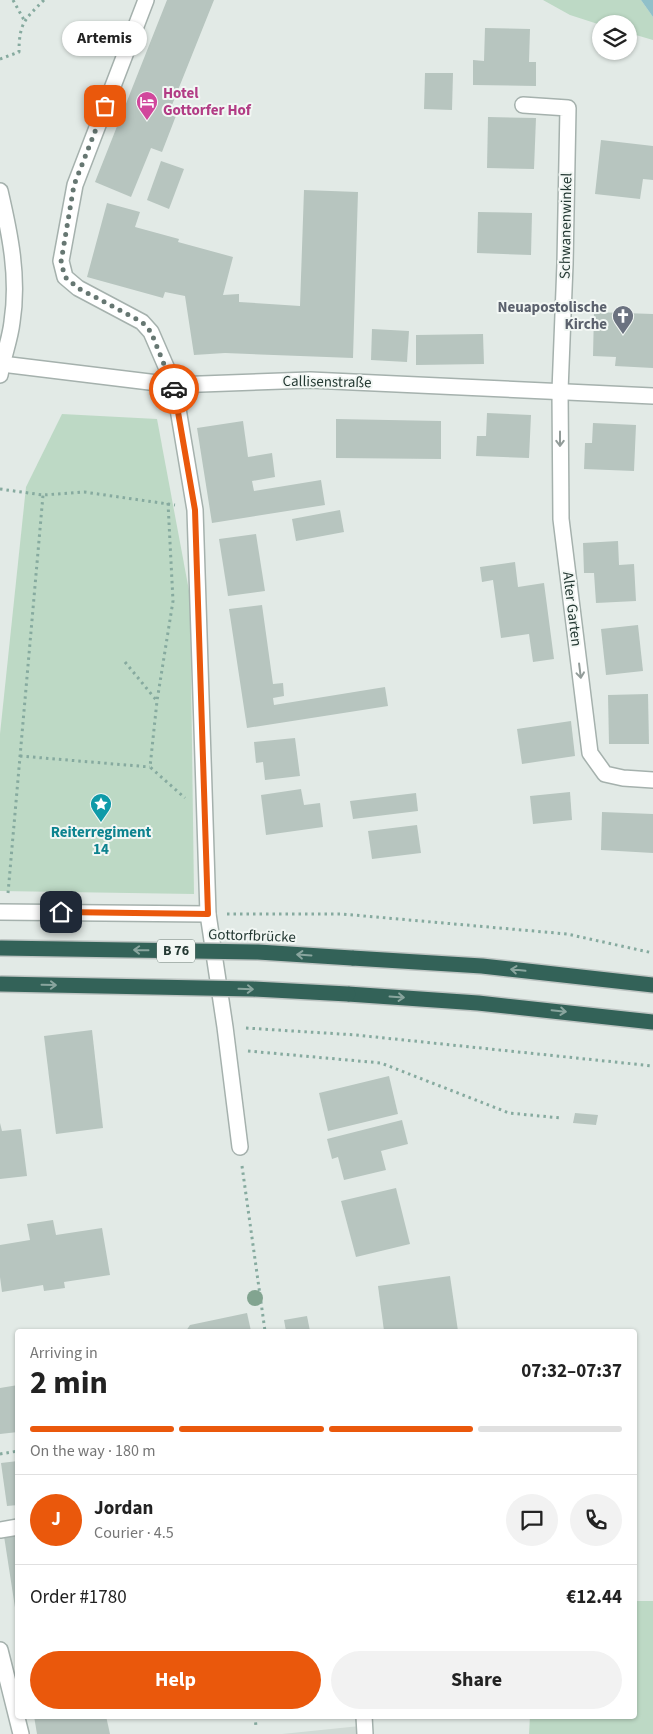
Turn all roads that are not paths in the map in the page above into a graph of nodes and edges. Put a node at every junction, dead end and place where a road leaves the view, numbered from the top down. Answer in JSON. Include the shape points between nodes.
{"nodes":[{"id":1,"x":146,"y":0,"type":"edge"},
{"id":2,"x":522,"y":105,"type":"dead end"},
{"id":3,"x":0,"y":191,"type":"edge"},
{"id":4,"x":1,"y":370,"type":"edge"},
{"id":5,"x":174,"y":385,"type":"junction"},
{"id":6,"x":560,"y":391,"type":"junction"},
{"id":7,"x":653,"y":396,"type":"edge"},
{"id":8,"x":653,"y":780,"type":"edge"},
{"id":9,"x":3,"y":912,"type":"edge"},
{"id":10,"x":208,"y":914,"type":"junction"},
{"id":11,"x":0,"y":948,"type":"edge"},
{"id":12,"x":0,"y":984,"type":"edge"},
{"id":13,"x":653,"y":985,"type":"edge"},
{"id":14,"x":653,"y":1022,"type":"edge"},
{"id":15,"x":240,"y":1147,"type":"road end"},
{"id":16,"x":15,"y":1528,"type":"edge"},
{"id":17,"x":0,"y":1530,"type":"edge"},
{"id":18,"x":0,"y":1650,"type":"edge"},
{"id":19,"x":15,"y":1710,"type":"edge"},
{"id":20,"x":17,"y":1719,"type":"edge"},
{"id":21,"x":364,"y":1719,"type":"edge"},
{"id":22,"x":21,"y":1734,"type":"edge"},
{"id":23,"x":366,"y":1734,"type":"edge"}],
"edges":[{"from":1,"to":5,"type":"street","via":[[74,185],[61,262],[65,277],[78,288],[142,322],[151,332]]},
{"from":2,"to":6,"type":"street","name":"Schwanenwinkel","via":[[568,108]]},
{"from":3,"to":4,"type":"street","via":[[15,276],[12,324]]},
{"from":4,"to":5,"type":"street","name":"Callisenstraße"},
{"from":5,"to":6,"type":"street","name":"Callisenstraße","via":[[310,380]]},
{"from":5,"to":10,"type":"street","via":[[195,510]]},
{"from":6,"to":7,"type":"street","name":"Callisenstraße"},
{"from":6,"to":8,"type":"street","name":"Alter Garten","one_way":true,"via":[[561,519],[590,752],[605,774]]},
{"from":9,"to":10,"type":"street"},
{"from":10,"to":15,"type":"street"},
{"from":13,"to":11,"type":"highway","name":"Gottorfbrücke","number":"B 76","one_way":true,"bridge":true,"via":[[482,966],[258,952]]},
{"from":12,"to":14,"type":"highway","one_way":true,"bridge":true,"via":[[348,994],[478,1003]]},
{"from":16,"to":17,"type":"street"},
{"from":18,"to":19,"type":"street"},
{"from":20,"to":22,"type":"street"},
{"from":21,"to":23,"type":"street"}]}
